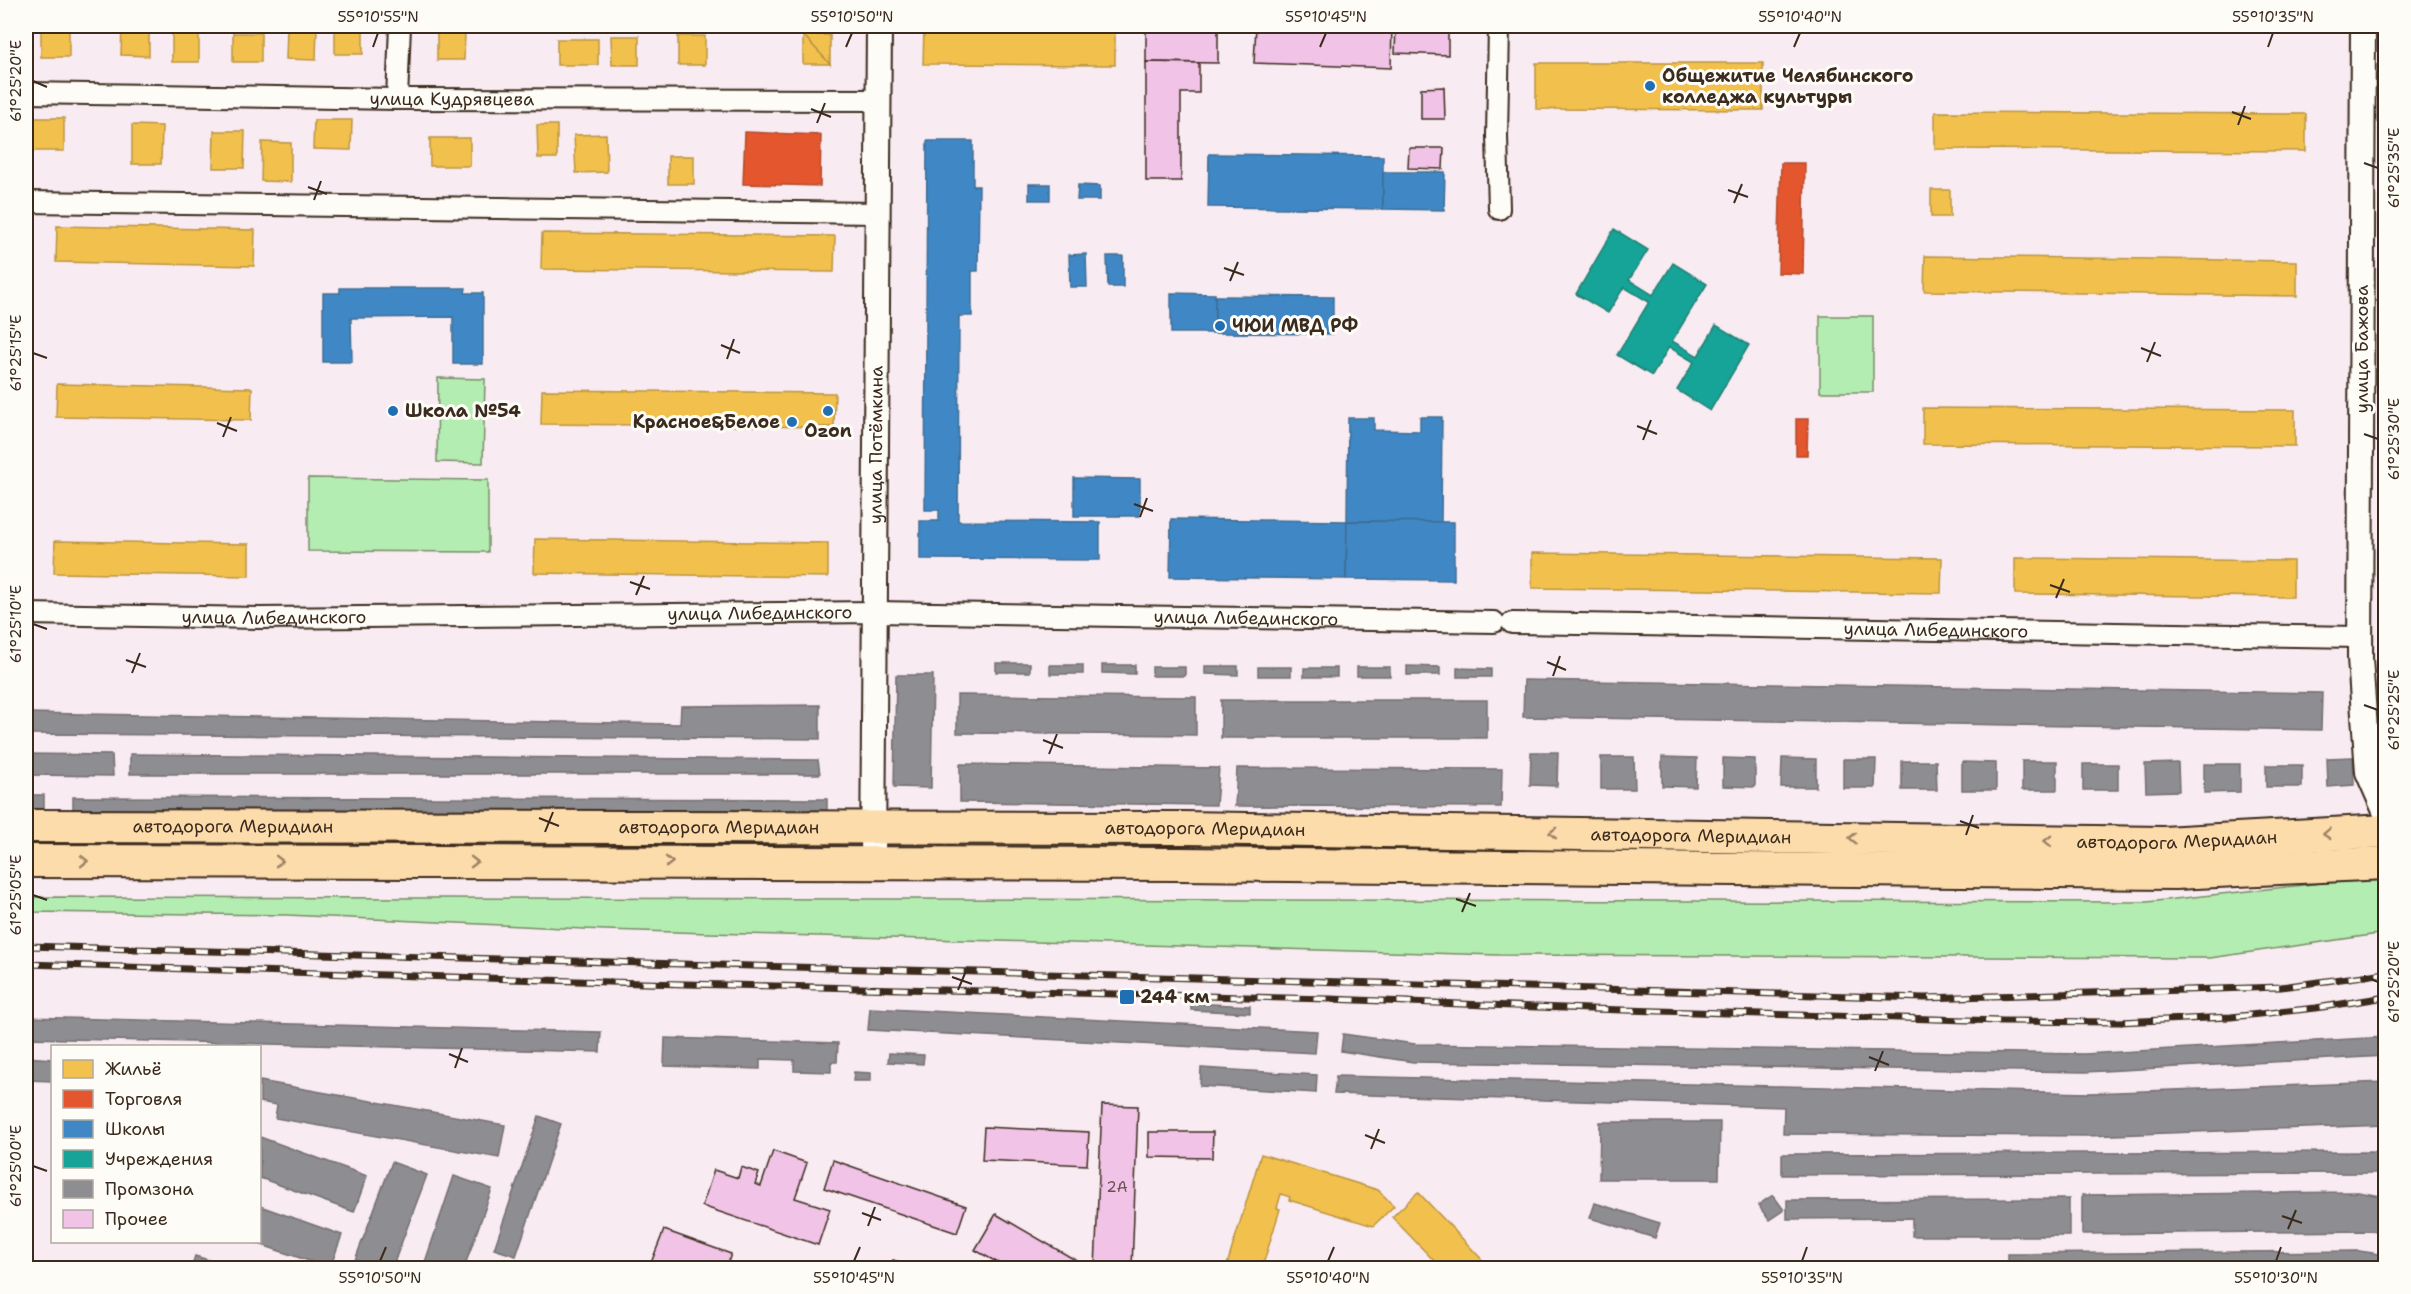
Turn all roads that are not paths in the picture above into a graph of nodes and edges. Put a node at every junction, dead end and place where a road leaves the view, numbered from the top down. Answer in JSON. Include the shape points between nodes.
{"nodes":[{"id":1,"x":400,"y":26,"type":"edge"},
{"id":2,"x":879,"y":26,"type":"edge"},
{"id":3,"x":1499,"y":26,"type":"edge"},
{"id":4,"x":2363,"y":26,"type":"edge"},
{"id":5,"x":26,"y":93,"type":"edge"},
{"id":6,"x":397,"y":99,"type":"junction"},
{"id":7,"x":879,"y":100,"type":"junction"},
{"id":8,"x":26,"y":202,"type":"edge"},
{"id":9,"x":1499,"y":209,"type":"dead end"},
{"id":10,"x":878,"y":213,"type":"junction"},
{"id":11,"x":875,"y":612,"type":"junction"},
{"id":12,"x":26,"y":614,"type":"edge"},
{"id":13,"x":2360,"y":637,"type":"junction"},
{"id":14,"x":2385,"y":813,"type":"edge"},
{"id":15,"x":26,"y":826,"type":"edge"},
{"id":16,"x":873,"y":828,"type":"junction"},
{"id":17,"x":2385,"y":831,"type":"edge"},
{"id":18,"x":26,"y":861,"type":"edge"},
{"id":19,"x":873,"y":863,"type":"junction"},
{"id":20,"x":2385,"y":863,"type":"edge"}],
"edges":[{"from":1,"to":6,"type":"street"},
{"from":2,"to":7,"type":"street","name":"улица Потёмкина"},
{"from":3,"to":9,"type":"street"},
{"from":4,"to":13,"type":"street","name":"улица Бажова"},
{"from":5,"to":6,"type":"street","name":"улица Кудрявцева"},
{"from":6,"to":7,"type":"street","name":"улица Кудрявцева"},
{"from":7,"to":10,"type":"street","name":"улица Потёмкина"},
{"from":8,"to":10,"type":"street"},
{"from":10,"to":11,"type":"street","name":"улица Потёмкина"},
{"from":11,"to":12,"type":"street","name":"улица Либединского","via":[[260,618]]},
{"from":11,"to":13,"type":"street","name":"улица Либединского"},
{"from":11,"to":16,"type":"street","name":"улица Потёмкина"},
{"from":13,"to":14,"type":"street","name":"улица Бажова","via":[[2368,772]]},
{"from":15,"to":16,"type":"main road","name":"автодорога Меридиан"},
{"from":17,"to":16,"type":"main road","name":"автодорога Меридиан","one_way":true,"via":[[2163,843],[1183,828]]},
{"from":16,"to":19,"type":"street","name":"улица Потёмкина"},
{"from":18,"to":19,"type":"main road","name":"автодорога Меридиан","one_way":true},
{"from":19,"to":20,"type":"main road","name":"автодорога Меридиан","via":[[2175,873]]}]}
